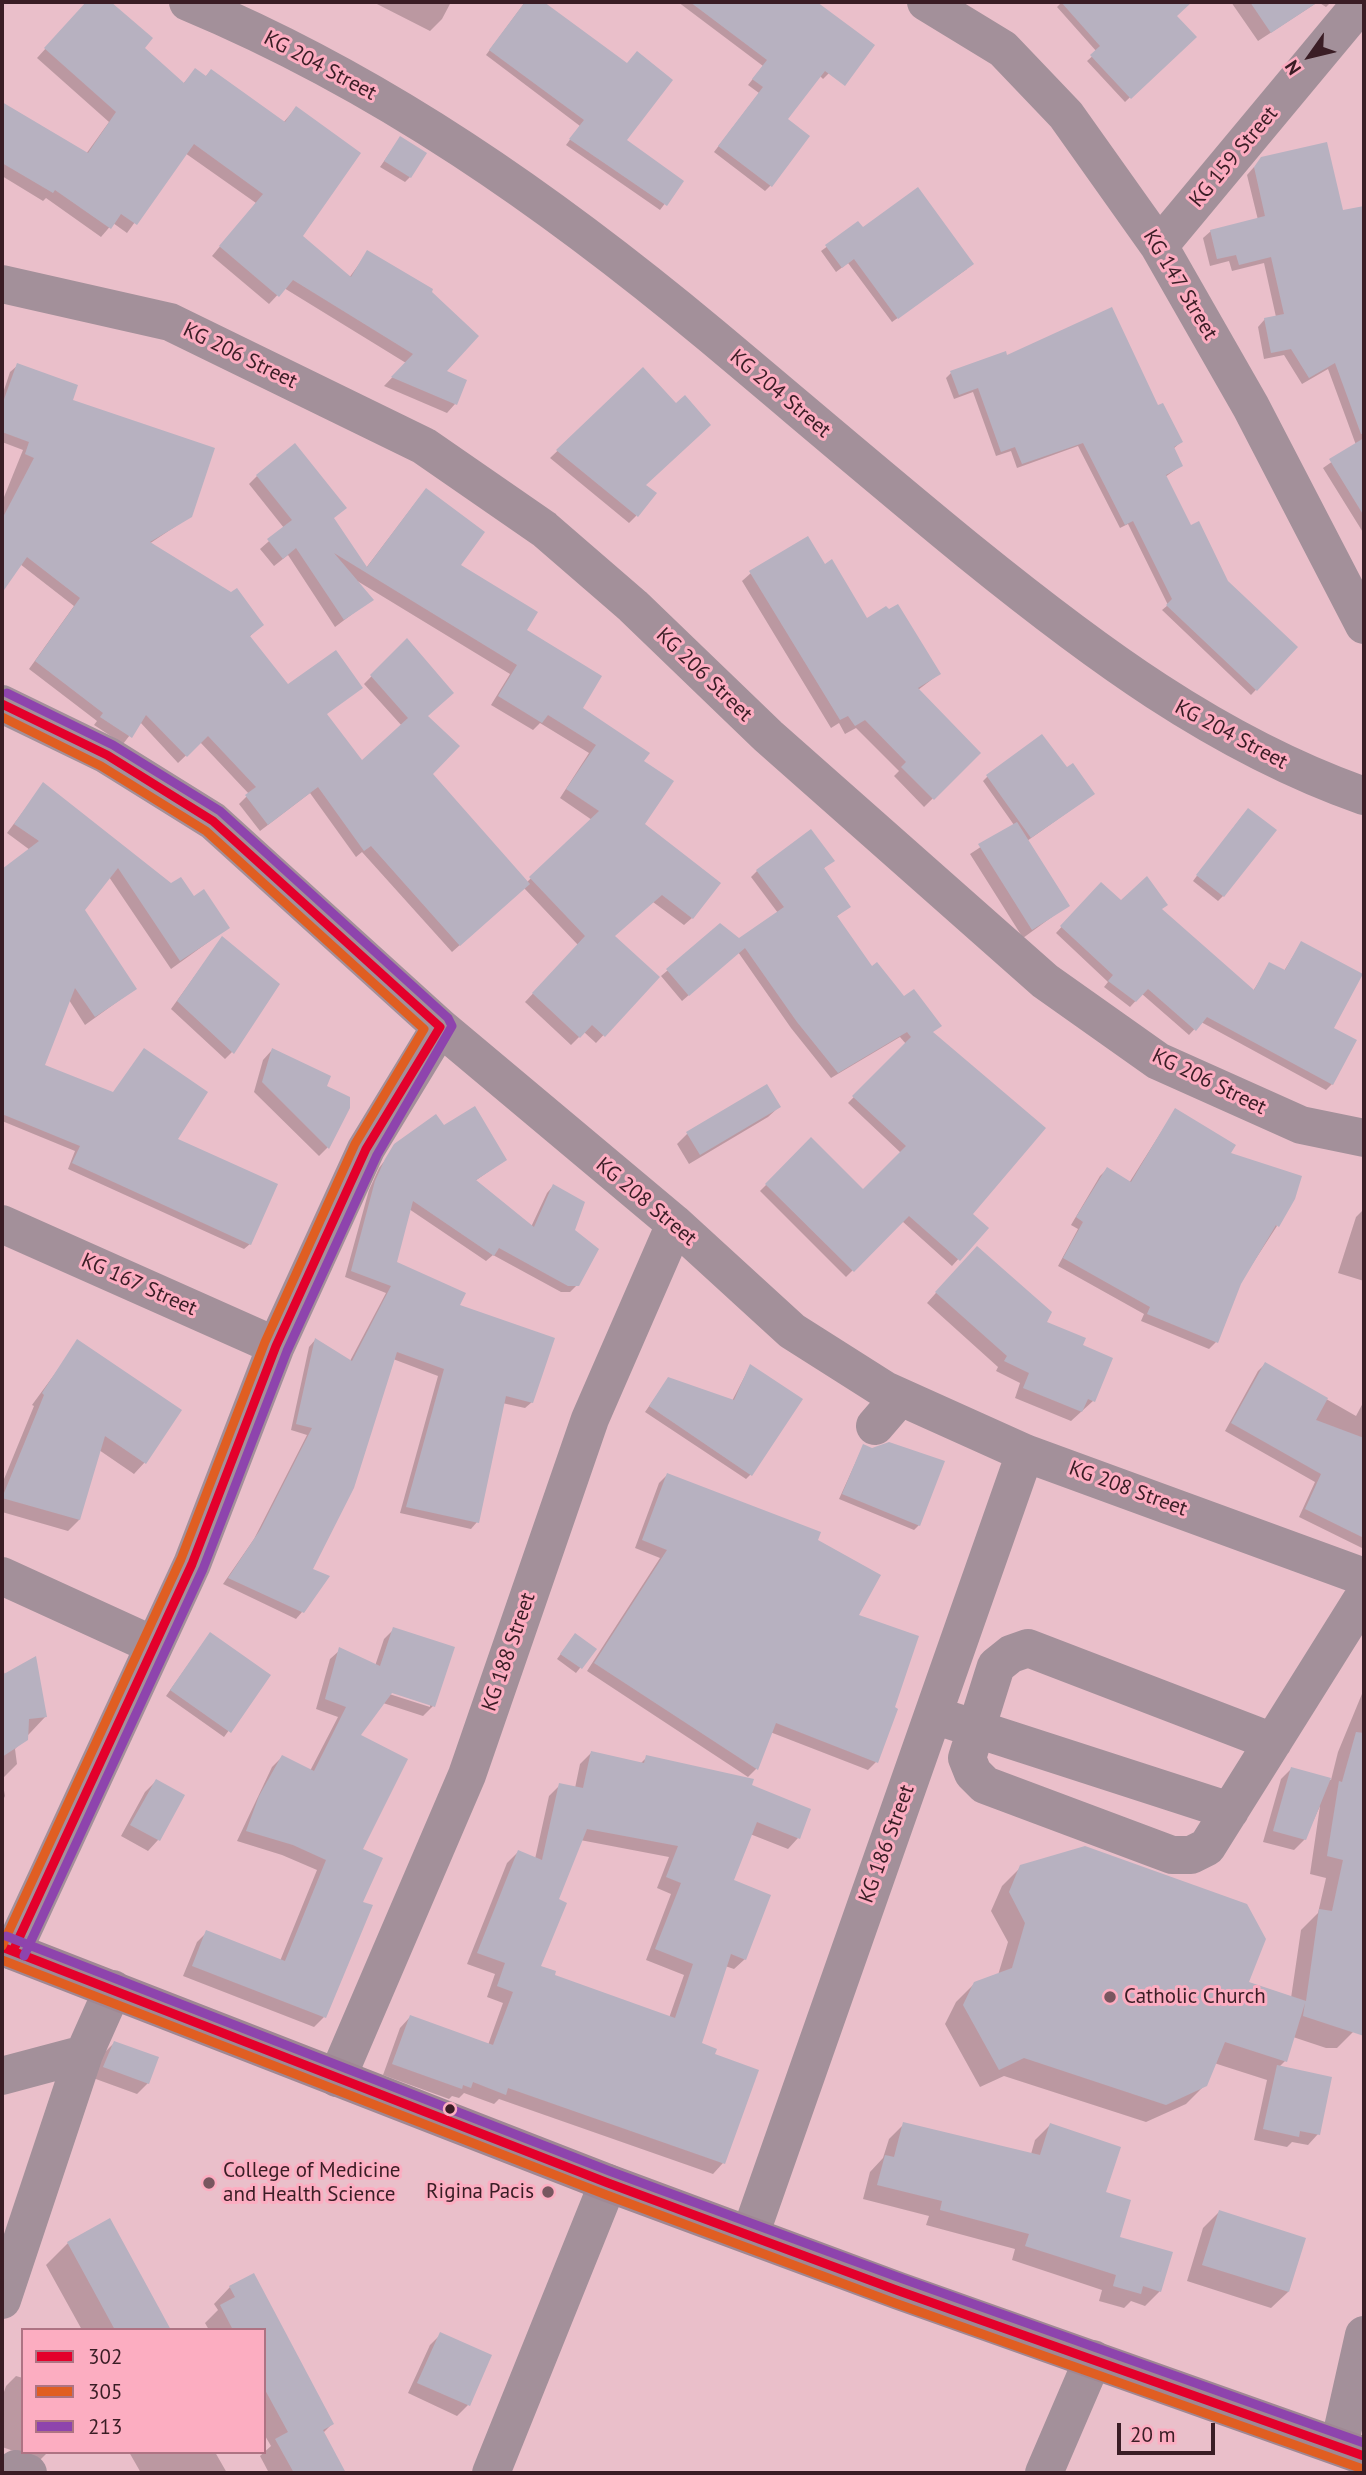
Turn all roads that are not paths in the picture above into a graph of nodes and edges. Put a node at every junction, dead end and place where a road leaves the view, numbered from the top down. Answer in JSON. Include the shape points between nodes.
{"nodes":[{"id":1,"x":188,"y":2,"type":"edge"},
{"id":2,"x":926,"y":2,"type":"edge"},
{"id":3,"x":1362,"y":2,"type":"edge"},
{"id":4,"x":1159,"y":246,"type":"junction"},
{"id":5,"x":2,"y":284,"type":"edge"},
{"id":6,"x":1364,"y":625,"type":"edge"},
{"id":7,"x":6,"y":716,"type":"edge"},
{"id":8,"x":1364,"y":796,"type":"edge"},
{"id":9,"x":440,"y":1027,"type":"junction"},
{"id":10,"x":1364,"y":1138,"type":"edge"},
{"id":11,"x":2,"y":1224,"type":"edge"},
{"id":12,"x":675,"y":1224,"type":"junction"},
{"id":13,"x":276,"y":1346,"type":"junction"},
{"id":14,"x":901,"y":1397,"type":"junction"},
{"id":15,"x":875,"y":1426,"type":"dead end"},
{"id":16,"x":1026,"y":1453,"type":"junction"},
{"id":17,"x":2,"y":1576,"type":"edge"},
{"id":18,"x":1364,"y":1577,"type":"edge"},
{"id":19,"x":1364,"y":1596,"type":"edge"},
{"id":20,"x":153,"y":1645,"type":"junction"},
{"id":21,"x":933,"y":1714,"type":"junction"},
{"id":22,"x":975,"y":1729,"type":"junction"},
{"id":23,"x":1273,"y":1742,"type":"junction"},
{"id":24,"x":1230,"y":1811,"type":"junction"},
{"id":25,"x":8,"y":1949,"type":"edge"},
{"id":26,"x":113,"y":1989,"type":"junction"},
{"id":27,"x":84,"y":2054,"type":"junction"},
{"id":28,"x":2,"y":2076,"type":"edge"},
{"id":29,"x":337,"y":2078,"type":"junction"},
{"id":30,"x":608,"y":2183,"type":"junction"},
{"id":31,"x":2,"y":2209,"type":"edge"},
{"id":32,"x":750,"y":2235,"type":"junction"},
{"id":33,"x":20,"y":2241,"type":"junction"},
{"id":34,"x":2,"y":2300,"type":"edge"},
{"id":35,"x":1364,"y":2335,"type":"edge"},
{"id":36,"x":1093,"y":2359,"type":"junction"},
{"id":37,"x":1351,"y":2451,"type":"edge"},
{"id":38,"x":491,"y":2473,"type":"edge"},
{"id":39,"x":1044,"y":2473,"type":"edge"}],
"edges":[{"from":1,"to":8,"type":"street","name":"KG 204 Street","via":[[319,63],[439,131],[599,245],[1048,616],[1168,702],[1312,778]]},
{"from":2,"to":4,"type":"street","name":"KG 147 Street","via":[[1003,49],[1066,115]]},
{"from":3,"to":4,"type":"street","name":"KG 159 Street"},
{"from":4,"to":6,"type":"street","name":"KG 147 Street","via":[[1251,407]]},
{"from":5,"to":10,"type":"street","name":"KG 206 Street","via":[[170,322],[424,446],[554,537],[768,736],[1045,981],[1158,1061],[1301,1125]]},
{"from":7,"to":9,"type":"street","name":"KG 208 Street","via":[[107,755],[213,821]]},
{"from":9,"to":12,"type":"street","name":"KG 208 Street"},
{"from":9,"to":13,"type":"street","via":[[366,1149]]},
{"from":11,"to":13,"type":"street","name":"KG 167 Street"},
{"from":12,"to":14,"type":"street","name":"KG 208 Street","via":[[792,1331]]},
{"from":12,"to":29,"type":"street","name":"KG 188 Street","via":[[590,1419],[467,1775]]},
{"from":13,"to":20,"type":"street","via":[[192,1564]]},
{"from":14,"to":15,"type":"street"},
{"from":14,"to":16,"type":"street","name":"KG 208 Street"},
{"from":16,"to":18,"type":"street","name":"KG 208 Street"},
{"from":16,"to":21,"type":"street","name":"KG 186 Street"},
{"from":17,"to":20,"type":"street"},
{"from":19,"to":23,"type":"street"},
{"from":20,"to":25,"type":"street"},
{"from":21,"to":22,"type":"street"},
{"from":21,"to":32,"type":"street","name":"KG 186 Street"},
{"from":22,"to":23,"type":"street","via":[[996,1666],[1028,1648]]},
{"from":22,"to":24,"type":"street"},
{"from":22,"to":24,"type":"street","via":[[967,1758],[985,1785],[1172,1856],[1191,1855],[1207,1847]]},
{"from":23,"to":24,"type":"street"},
{"from":25,"to":26,"type":"main road"},
{"from":26,"to":27,"type":"street"},
{"from":26,"to":29,"type":"main road"},
{"from":27,"to":28,"type":"street"},
{"from":27,"to":33,"type":"street"},
{"from":29,"to":30,"type":"main road"},
{"from":30,"to":32,"type":"main road"},
{"from":30,"to":38,"type":"street"},
{"from":31,"to":33,"type":"street"},
{"from":32,"to":36,"type":"main road"},
{"from":33,"to":34,"type":"street"},
{"from":35,"to":37,"type":"street"},
{"from":36,"to":37,"type":"main road"},
{"from":36,"to":39,"type":"street"}]}
